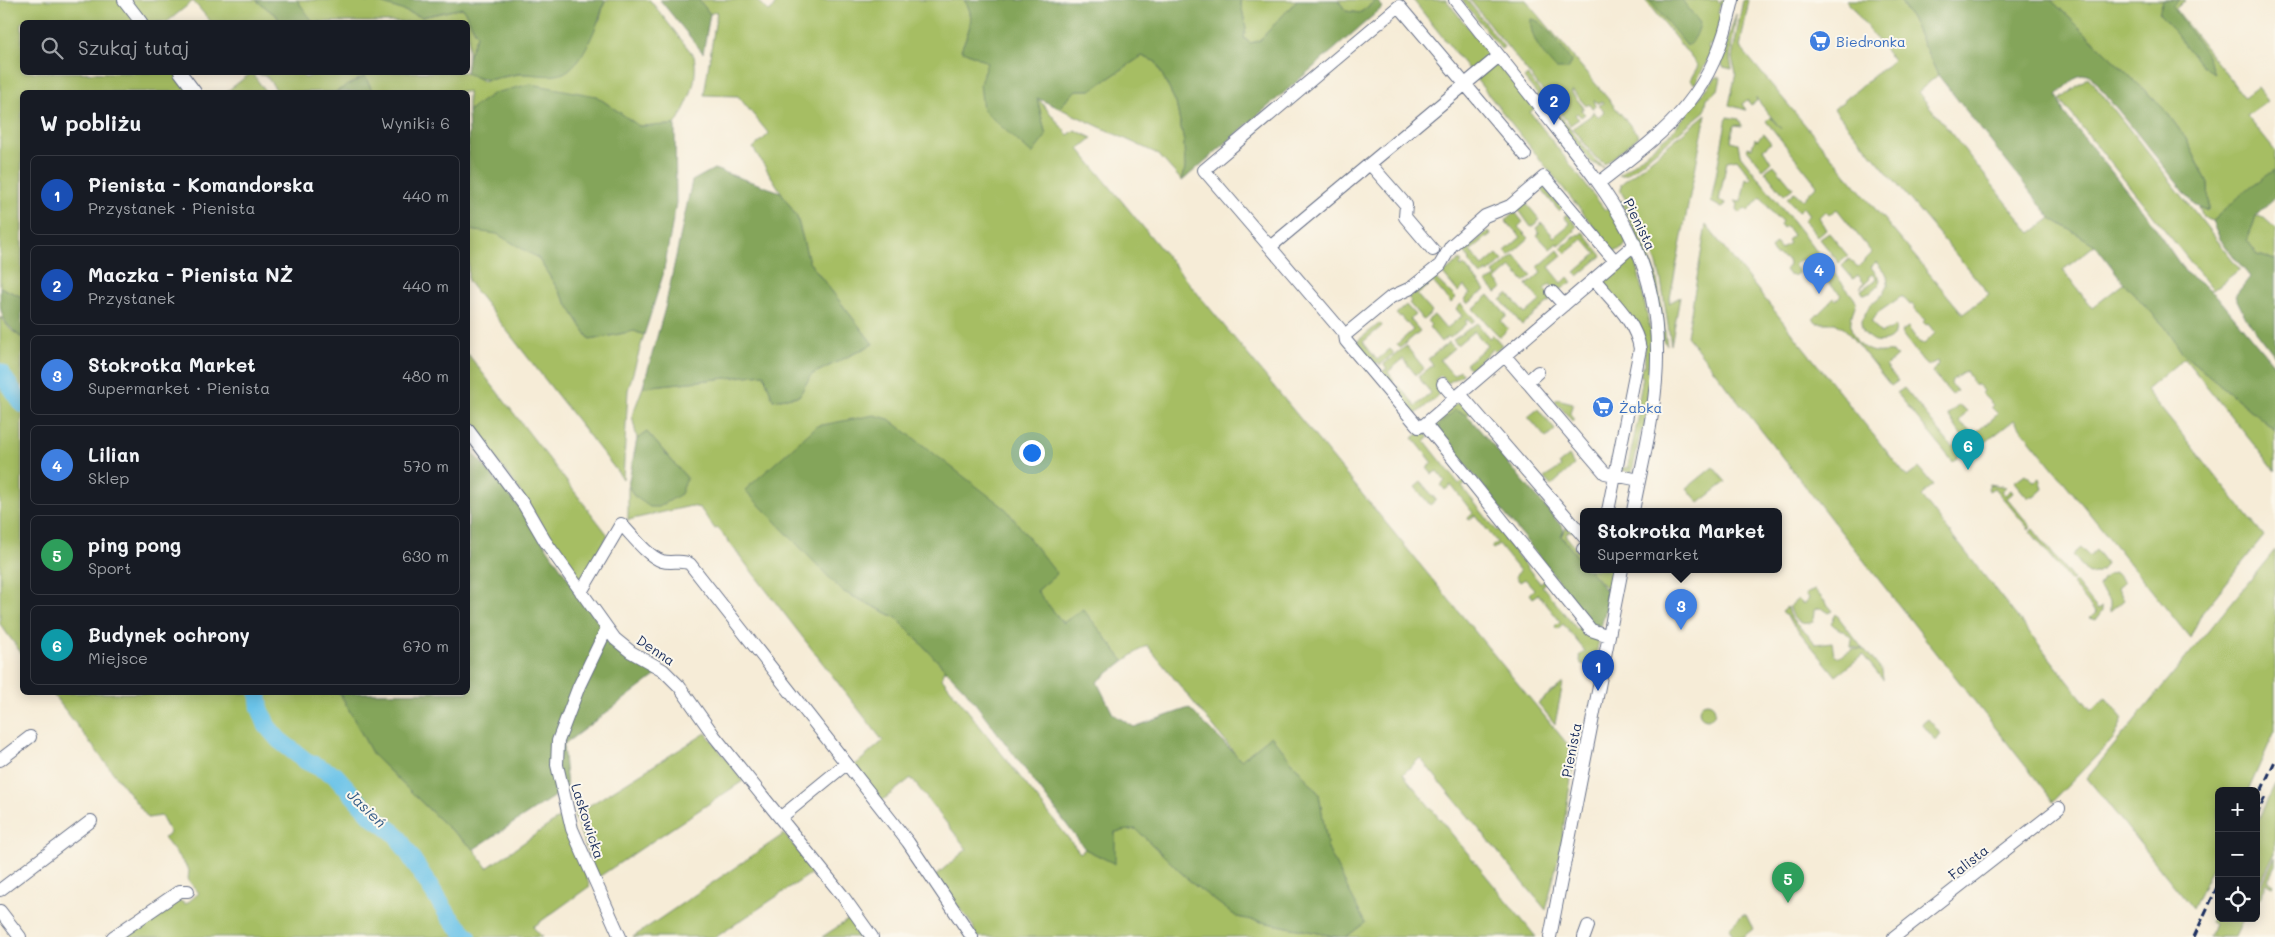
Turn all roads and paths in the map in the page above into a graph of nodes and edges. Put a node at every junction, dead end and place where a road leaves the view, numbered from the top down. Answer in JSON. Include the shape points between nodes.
{"nodes":[{"id":1,"x":124,"y":0,"type":"edge"},
{"id":2,"x":1454,"y":0,"type":"edge"},
{"id":3,"x":1733,"y":0,"type":"edge"},
{"id":4,"x":139,"y":20,"type":"edge"},
{"id":5,"x":1499,"y":56,"type":"junction"},
{"id":6,"x":182,"y":75,"type":"edge"},
{"id":7,"x":1465,"y":84,"type":"junction"},
{"id":8,"x":194,"y":90,"type":"edge"},
{"id":9,"x":1525,"y":155,"type":"dead end"},
{"id":10,"x":1370,"y":164,"type":"junction"},
{"id":11,"x":1600,"y":182,"type":"junction"},
{"id":12,"x":1635,"y":244,"type":"junction"},
{"id":13,"x":1270,"y":247,"type":"junction"},
{"id":14,"x":1433,"y":250,"type":"dead end"},
{"id":15,"x":1615,"y":261,"type":"junction"},
{"id":16,"x":1594,"y":279,"type":"junction"},
{"id":17,"x":1552,"y":292,"type":"dead end"},
{"id":18,"x":1564,"y":306,"type":"junction"},
{"id":19,"x":1340,"y":329,"type":"dead end"},
{"id":20,"x":1505,"y":356,"type":"junction"},
{"id":21,"x":1538,"y":372,"type":"dead end"},
{"id":22,"x":1527,"y":382,"type":"junction"},
{"id":23,"x":1443,"y":384,"type":"dead end"},
{"id":24,"x":1458,"y":396,"type":"junction"},
{"id":25,"x":1425,"y":424,"type":"junction"},
{"id":26,"x":470,"y":433,"type":"edge"},
{"id":27,"x":1616,"y":476,"type":"junction"},
{"id":28,"x":1639,"y":480,"type":"junction"},
{"id":29,"x":1609,"y":508,"type":"edge"},
{"id":30,"x":1634,"y":508,"type":"edge"},
{"id":31,"x":1580,"y":533,"type":"edge"},
{"id":32,"x":1621,"y":573,"type":"edge"},
{"id":33,"x":581,"y":592,"type":"junction"},
{"id":34,"x":607,"y":628,"type":"junction"},
{"id":35,"x":1609,"y":636,"type":"junction"},
{"id":36,"x":30,"y":738,"type":"dead end"},
{"id":37,"x":0,"y":760,"type":"edge"},
{"id":38,"x":846,"y":764,"type":"junction"},
{"id":39,"x":2059,"y":808,"type":"dead end"},
{"id":40,"x":780,"y":818,"type":"junction"},
{"id":41,"x":91,"y":822,"type":"dead end"},
{"id":42,"x":0,"y":890,"type":"edge"},
{"id":43,"x":188,"y":891,"type":"dead end"},
{"id":44,"x":0,"y":911,"type":"edge"},
{"id":45,"x":20,"y":937,"type":"edge"},
{"id":46,"x":113,"y":937,"type":"edge"},
{"id":47,"x":620,"y":937,"type":"edge"},
{"id":48,"x":872,"y":937,"type":"edge"},
{"id":49,"x":972,"y":937,"type":"edge"},
{"id":50,"x":1550,"y":937,"type":"edge"},
{"id":51,"x":1894,"y":937,"type":"edge"}],
"edges":[{"from":1,"to":4,"type":"street"},
{"from":2,"to":5,"type":"street","name":"Pienista"},
{"from":3,"to":11,"type":"street","via":[[1719,53],[1686,108],[1663,132]]},
{"from":5,"to":7,"type":"street"},
{"from":5,"to":11,"type":"street","name":"Pienista"},
{"from":6,"to":8,"type":"street"},
{"from":7,"to":9,"type":"street"},
{"from":7,"to":10,"type":"street"},
{"from":7,"to":13,"type":"street","via":[[1400,6],[1384,18],[1204,170]]},
{"from":10,"to":13,"type":"street"},
{"from":10,"to":14,"type":"street","via":[[1406,205],[1405,217]]},
{"from":11,"to":12,"type":"street","name":"Pienista"},
{"from":12,"to":15,"type":"street"},
{"from":12,"to":28,"type":"street","name":"Pienista","via":[[1652,299],[1657,350],[1655,399]]},
{"from":13,"to":19,"type":"street"},
{"from":15,"to":16,"type":"street"},
{"from":15,"to":25,"type":"street","via":[[1544,177],[1510,206],[1486,216],[1452,246],[1440,264],[1411,288],[1391,297],[1345,335],[1346,342],[1416,424],[1419,427]]},
{"from":16,"to":18,"type":"street"},
{"from":16,"to":27,"type":"street","via":[[1630,323],[1640,349]]},
{"from":17,"to":18,"type":"street"},
{"from":18,"to":20,"type":"street"},
{"from":20,"to":22,"type":"street"},
{"from":20,"to":24,"type":"street"},
{"from":21,"to":22,"type":"street"},
{"from":22,"to":27,"type":"street","via":[[1605,473]]},
{"from":23,"to":24,"type":"street"},
{"from":24,"to":25,"type":"street"},
{"from":24,"to":31,"type":"street"},
{"from":25,"to":35,"type":"street","via":[[1591,630]]},
{"from":26,"to":33,"type":"street","name":"Denna","via":[[524,505]]},
{"from":27,"to":28,"type":"street"},
{"from":27,"to":29,"type":"street"},
{"from":28,"to":30,"type":"street","name":"Pienista"},
{"from":32,"to":35,"type":"street","name":"Pienista"},
{"from":33,"to":34,"type":"street","name":"Denna"},
{"from":33,"to":38,"type":"street","via":[[621,524],[655,557],[662,561],[690,564]]},
{"from":34,"to":40,"type":"street","name":"Denna","via":[[631,652],[663,670],[679,686]]},
{"from":34,"to":47,"type":"street","name":"Laskowicka","via":[[579,686],[558,741],[557,765],[572,829]]},
{"from":35,"to":50,"type":"street","name":"Pienista"},
{"from":36,"to":37,"type":"street"},
{"from":38,"to":40,"type":"street"},
{"from":38,"to":49,"type":"street","via":[[922,862]]},
{"from":39,"to":51,"type":"street","name":"Falista"},
{"from":40,"to":48,"type":"street","name":"Denna"},
{"from":41,"to":42,"type":"street"},
{"from":43,"to":46,"type":"street","via":[[180,891]]},
{"from":44,"to":45,"type":"street"}]}
